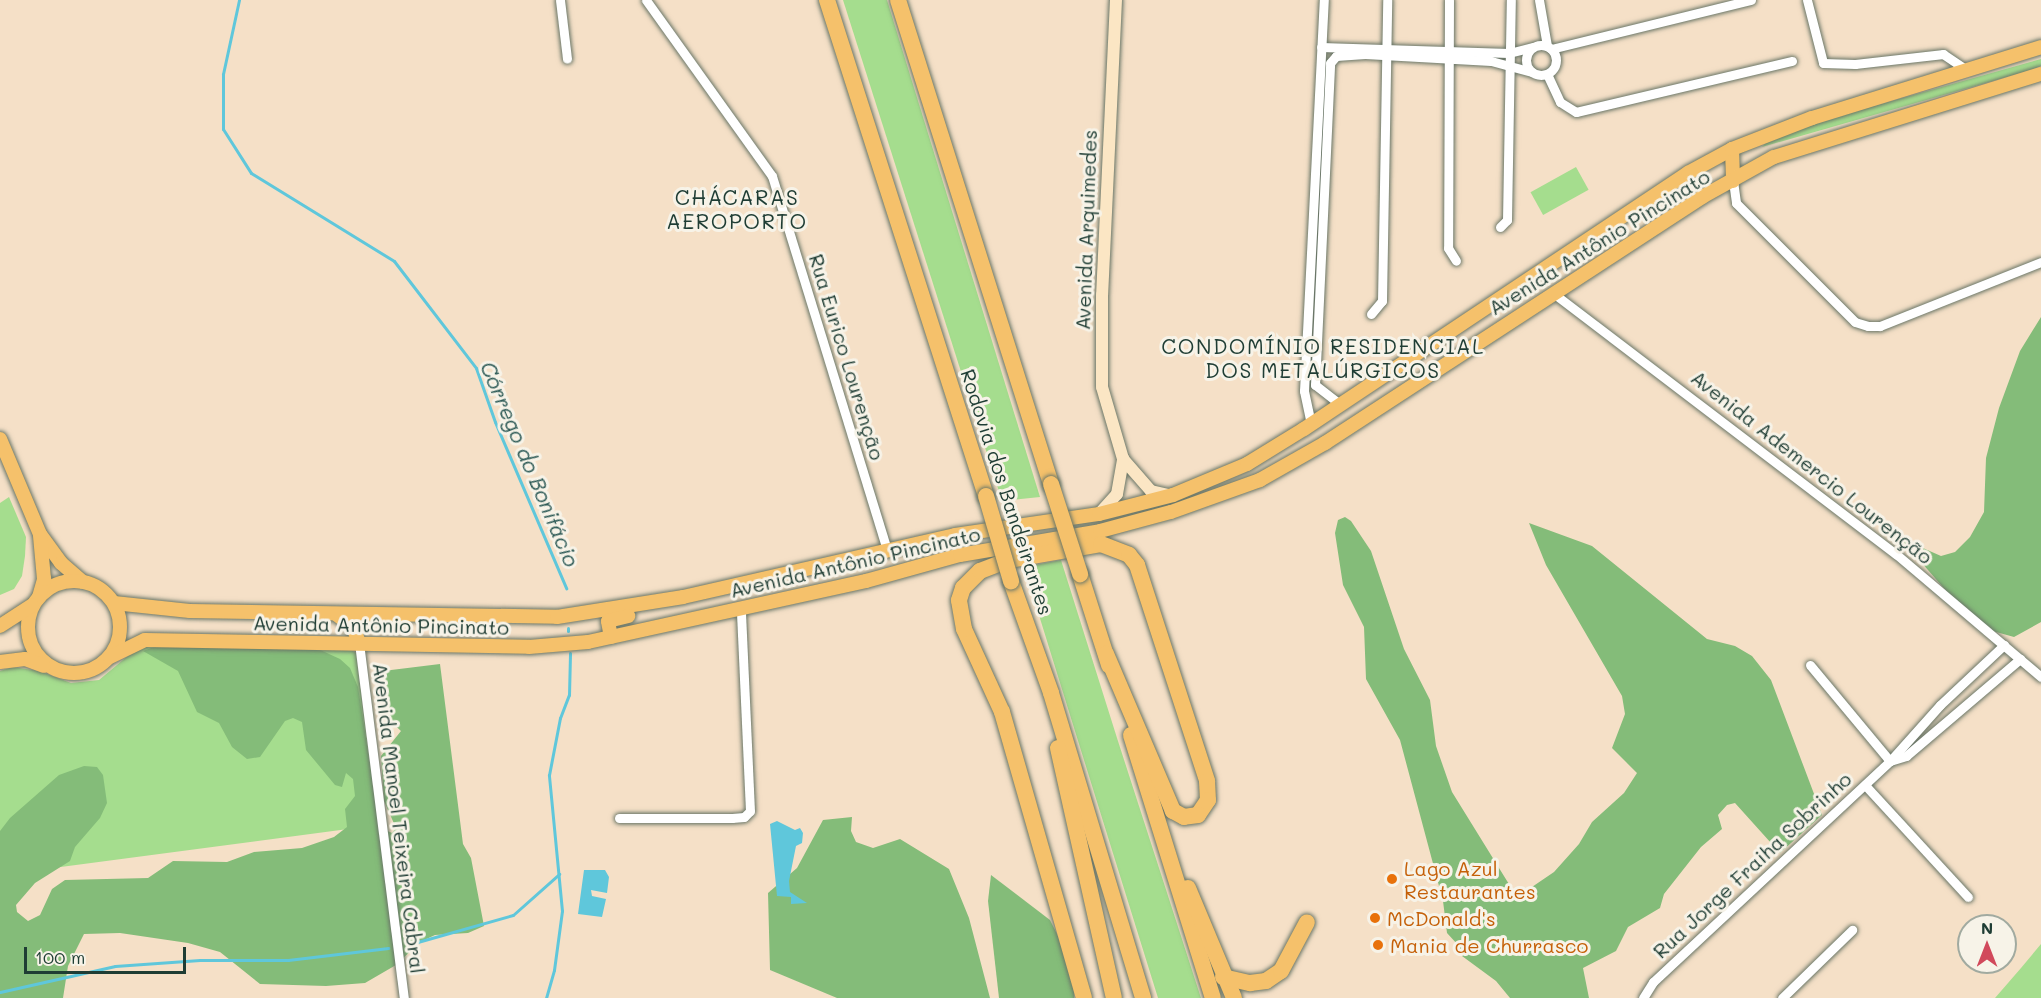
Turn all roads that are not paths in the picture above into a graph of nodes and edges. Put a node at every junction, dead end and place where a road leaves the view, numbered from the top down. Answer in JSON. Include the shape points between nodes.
{"nodes":[{"id":1,"x":560,"y":0,"type":"edge"},
{"id":2,"x":646,"y":0,"type":"edge"},
{"id":3,"x":827,"y":0,"type":"edge"},
{"id":4,"x":898,"y":0,"type":"edge"},
{"id":5,"x":1116,"y":0,"type":"edge"},
{"id":6,"x":1324,"y":0,"type":"edge"},
{"id":7,"x":1387,"y":0,"type":"edge"},
{"id":8,"x":1449,"y":0,"type":"edge"},
{"id":9,"x":1511,"y":0,"type":"edge"},
{"id":10,"x":1539,"y":0,"type":"edge"},
{"id":11,"x":1751,"y":0,"type":"edge"},
{"id":12,"x":1807,"y":0,"type":"edge"},
{"id":13,"x":1321,"y":47,"type":"junction"},
{"id":14,"x":1533,"y":47,"type":"junction"},
{"id":15,"x":1549,"y":47,"type":"junction"},
{"id":16,"x":2041,"y":47,"type":"edge"},
{"id":17,"x":1386,"y":52,"type":"junction"},
{"id":18,"x":1509,"y":53,"type":"junction"},
{"id":19,"x":1448,"y":55,"type":"junction"},
{"id":20,"x":567,"y":59,"type":"dead end"},
{"id":21,"x":1792,"y":60,"type":"dead end"},
{"id":22,"x":1511,"y":68,"type":"junction"},
{"id":23,"x":1968,"y":71,"type":"junction"},
{"id":24,"x":1533,"y":72,"type":"junction"},
{"id":25,"x":1547,"y":74,"type":"junction"},
{"id":26,"x":2041,"y":74,"type":"edge"},
{"id":27,"x":1732,"y":149,"type":"junction"},
{"id":28,"x":1732,"y":181,"type":"junction"},
{"id":29,"x":1654,"y":197,"type":"junction"},
{"id":30,"x":1500,"y":227,"type":"dead end"},
{"id":31,"x":1646,"y":233,"type":"junction"},
{"id":32,"x":1456,"y":261,"type":"dead end"},
{"id":33,"x":2041,"y":262,"type":"edge"},
{"id":34,"x":1553,"y":293,"type":"junction"},
{"id":35,"x":1371,"y":314,"type":"dead end"},
{"id":36,"x":1341,"y":405,"type":"junction"},
{"id":37,"x":1311,"y":424,"type":"junction"},
{"id":38,"x":1350,"y":427,"type":"junction"},
{"id":39,"x":0,"y":439,"type":"edge"},
{"id":40,"x":1123,"y":459,"type":"junction"},
{"id":41,"x":1173,"y":495,"type":"junction"},
{"id":42,"x":1099,"y":514,"type":"junction"},
{"id":43,"x":40,"y":534,"type":"junction"},
{"id":44,"x":887,"y":549,"type":"junction"},
{"id":45,"x":83,"y":582,"type":"junction"},
{"id":46,"x":717,"y":590,"type":"junction"},
{"id":47,"x":683,"y":597,"type":"junction"},
{"id":48,"x":36,"y":600,"type":"junction"},
{"id":49,"x":114,"y":603,"type":"junction"},
{"id":50,"x":741,"y":609,"type":"junction"},
{"id":51,"x":337,"y":615,"type":"junction"},
{"id":52,"x":0,"y":626,"type":"edge"},
{"id":53,"x":610,"y":637,"type":"junction"},
{"id":54,"x":359,"y":643,"type":"junction"},
{"id":55,"x":2004,"y":645,"type":"junction"},
{"id":56,"x":1106,"y":654,"type":"junction"},
{"id":57,"x":110,"y":657,"type":"junction"},
{"id":58,"x":2020,"y":659,"type":"junction"},
{"id":59,"x":0,"y":662,"type":"edge"},
{"id":60,"x":1810,"y":665,"type":"dead end"},
{"id":61,"x":50,"y":668,"type":"junction"},
{"id":62,"x":2041,"y":677,"type":"edge"},
{"id":63,"x":1051,"y":693,"type":"junction"},
{"id":64,"x":1890,"y":761,"type":"junction"},
{"id":65,"x":1865,"y":785,"type":"junction"},
{"id":66,"x":619,"y":818,"type":"dead end"},
{"id":67,"x":1166,"y":851,"type":"junction"},
{"id":68,"x":1968,"y":897,"type":"dead end"},
{"id":69,"x":1307,"y":922,"type":"dead end"},
{"id":70,"x":1852,"y":930,"type":"dead end"},
{"id":71,"x":1223,"y":977,"type":"junction"},
{"id":72,"x":404,"y":998,"type":"edge"},
{"id":73,"x":1084,"y":998,"type":"edge"},
{"id":74,"x":1114,"y":998,"type":"edge"},
{"id":75,"x":1143,"y":998,"type":"edge"},
{"id":76,"x":1213,"y":998,"type":"edge"},
{"id":77,"x":1234,"y":998,"type":"edge"},
{"id":78,"x":1643,"y":998,"type":"edge"},
{"id":79,"x":1782,"y":998,"type":"edge"}],
"edges":[{"from":1,"to":20,"type":"street"},
{"from":2,"to":44,"type":"street","name":"Rua Eurico Lourenção","via":[[772,176]]},
{"from":3,"to":63,"type":"highway","name":"Rodovia dos Bandeirantes","bridge":true,"via":[[1011,581]]},
{"from":4,"to":56,"type":"highway","bridge":true},
{"from":5,"to":40,"type":"main road","name":"Avenida Arquimedes","via":[[1102,366],[1110,423]]},
{"from":6,"to":13,"type":"street"},
{"from":7,"to":17,"type":"street"},
{"from":8,"to":19,"type":"street"},
{"from":9,"to":18,"type":"street"},
{"from":10,"to":15,"type":"street"},
{"from":11,"to":15,"type":"street"},
{"from":12,"to":23,"type":"street","via":[[1823,63],[1855,64],[1943,54]]},
{"from":13,"to":17,"type":"street"},
{"from":13,"to":37,"type":"street","via":[[1304,391]]},
{"from":14,"to":15,"type":"street"},
{"from":14,"to":18,"type":"street"},
{"from":14,"to":24,"type":"street","via":[[1526,60]]},
{"from":15,"to":25,"type":"street","via":[[1556,62]]},
{"from":16,"to":23,"type":"main road","name":"Avenida Antônio Pincinato"},
{"from":17,"to":19,"type":"street"},
{"from":17,"to":35,"type":"street","via":[[1382,301]]},
{"from":17,"to":36,"type":"street","via":[[1336,56],[1327,71],[1315,385]]},
{"from":18,"to":19,"type":"street"},
{"from":18,"to":22,"type":"street"},
{"from":19,"to":22,"type":"street"},
{"from":19,"to":32,"type":"street","via":[[1448,248]]},
{"from":21,"to":25,"type":"street","via":[[1576,112],[1560,102]]},
{"from":22,"to":24,"type":"street"},
{"from":22,"to":30,"type":"street","via":[[1507,220]]},
{"from":23,"to":27,"type":"main road","name":"Avenida Antônio Pincinato","via":[[1812,118]]},
{"from":24,"to":25,"type":"street"},
{"from":26,"to":28,"type":"main road","name":"Avenida Antônio Pincinato","via":[[1774,157]]},
{"from":27,"to":28,"type":"main road"},
{"from":27,"to":29,"type":"main road","name":"Avenida Antônio Pincinato"},
{"from":28,"to":31,"type":"main road","name":"Avenida Antônio Pincinato"},
{"from":28,"to":33,"type":"street","via":[[1736,204],[1855,322],[1868,326],[1880,326]]},
{"from":29,"to":31,"type":"main road","via":[[1660,209]]},
{"from":29,"to":36,"type":"main road","name":"Avenida Antônio Pincinato"},
{"from":31,"to":34,"type":"main road","name":"Avenida Antônio Pincinato"},
{"from":34,"to":38,"type":"main road","name":"Avenida Antônio Pincinato"},
{"from":34,"to":55,"type":"street","name":"Avenida Ademercio Lourenção","via":[[1896,554]]},
{"from":36,"to":37,"type":"main road","name":"Avenida Antônio Pincinato"},
{"from":37,"to":38,"type":"main road","via":[[1326,429]]},
{"from":37,"to":41,"type":"main road","name":"Avenida Antônio Pincinato","via":[[1247,464]]},
{"from":38,"to":50,"type":"main road","name":"Avenida Antônio Pincinato","via":[[1260,480],[1171,512],[1100,531],[960,555]]},
{"from":39,"to":43,"type":"main road"},
{"from":40,"to":41,"type":"main road","name":"Avenida Arquimedes","via":[[1150,491]]},
{"from":40,"to":42,"type":"main road","via":[[1116,494]]},
{"from":41,"to":42,"type":"main road","name":"Avenida Antônio Pincinato"},
{"from":42,"to":44,"type":"main road","name":"Avenida Antônio Pincinato","via":[[1025,522]]},
{"from":43,"to":45,"type":"main road","via":[[61,563]]},
{"from":43,"to":48,"type":"main road","via":[[44,579]]},
{"from":44,"to":46,"type":"main road","name":"Avenida Antônio Pincinato"},
{"from":45,"to":48,"type":"main road","via":[[59,584]]},
{"from":45,"to":49,"type":"main road","via":[[100,589]]},
{"from":46,"to":47,"type":"main road","name":"Avenida Antônio Pincinato"},
{"from":46,"to":50,"type":"main road","via":[[735,598]]},
{"from":47,"to":51,"type":"main road","name":"Avenida Antônio Pincinato","via":[[538,618]]},
{"from":47,"to":53,"type":"main road","via":[[667,607],[613,618],[607,626]]},
{"from":48,"to":52,"type":"main road"},
{"from":48,"to":61,"type":"main road","via":[[28,617],[29,639],[39,658]]},
{"from":49,"to":51,"type":"main road","name":"Avenida Antônio Pincinato","via":[[190,611]]},
{"from":49,"to":57,"type":"main road","via":[[121,630]]},
{"from":50,"to":53,"type":"main road","name":"Avenida Antônio Pincinato"},
{"from":50,"to":66,"type":"street","via":[[750,811],[744,817],[732,819]]},
{"from":51,"to":54,"type":"main road","via":[[353,627]]},
{"from":53,"to":54,"type":"main road","name":"Avenida Antônio Pincinato","via":[[529,647]]},
{"from":54,"to":57,"type":"main road","name":"Avenida Antônio Pincinato","via":[[145,640]]},
{"from":54,"to":72,"type":"street","name":"Avenida Manoel Teixeira Cabral"},
{"from":55,"to":58,"type":"street","name":"Avenida Ademercio Lourenção"},
{"from":55,"to":64,"type":"street","via":[[1940,705]]},
{"from":56,"to":67,"type":"highway"},
{"from":56,"to":73,"type":"highway","via":[[1173,811],[1184,817],[1198,815],[1208,800],[1207,781],[1137,565],[1129,555],[1101,544],[1009,560],[980,571],[963,588],[959,600],[964,629],[1002,712]]},
{"from":57,"to":61,"type":"main road","name":"Avenida Antônio Pincinato","via":[[100,666],[75,674]]},
{"from":58,"to":62,"type":"street","name":"Avenida Ademercio Lourenção"},
{"from":58,"to":64,"type":"street","via":[[1906,756]]},
{"from":59,"to":61,"type":"main road","name":"Avenida Antônio Pincinato","via":[[25,659]]},
{"from":60,"to":64,"type":"street"},
{"from":63,"to":74,"type":"highway","via":[[1074,828]]},
{"from":63,"to":75,"type":"highway","name":"Rodovia dos Bandeirantes"},
{"from":64,"to":65,"type":"street","name":"Rua Jorge Fraiha Sobrinho"},
{"from":65,"to":68,"type":"street"},
{"from":65,"to":78,"type":"street","name":"Rua Jorge Fraiha Sobrinho","via":[[1653,982]]},
{"from":67,"to":71,"type":"highway","via":[[1189,889]]},
{"from":67,"to":76,"type":"highway"},
{"from":69,"to":71,"type":"highway","via":[[1292,955],[1274,976],[1250,983]]},
{"from":70,"to":79,"type":"street"},
{"from":71,"to":77,"type":"highway"}]}
